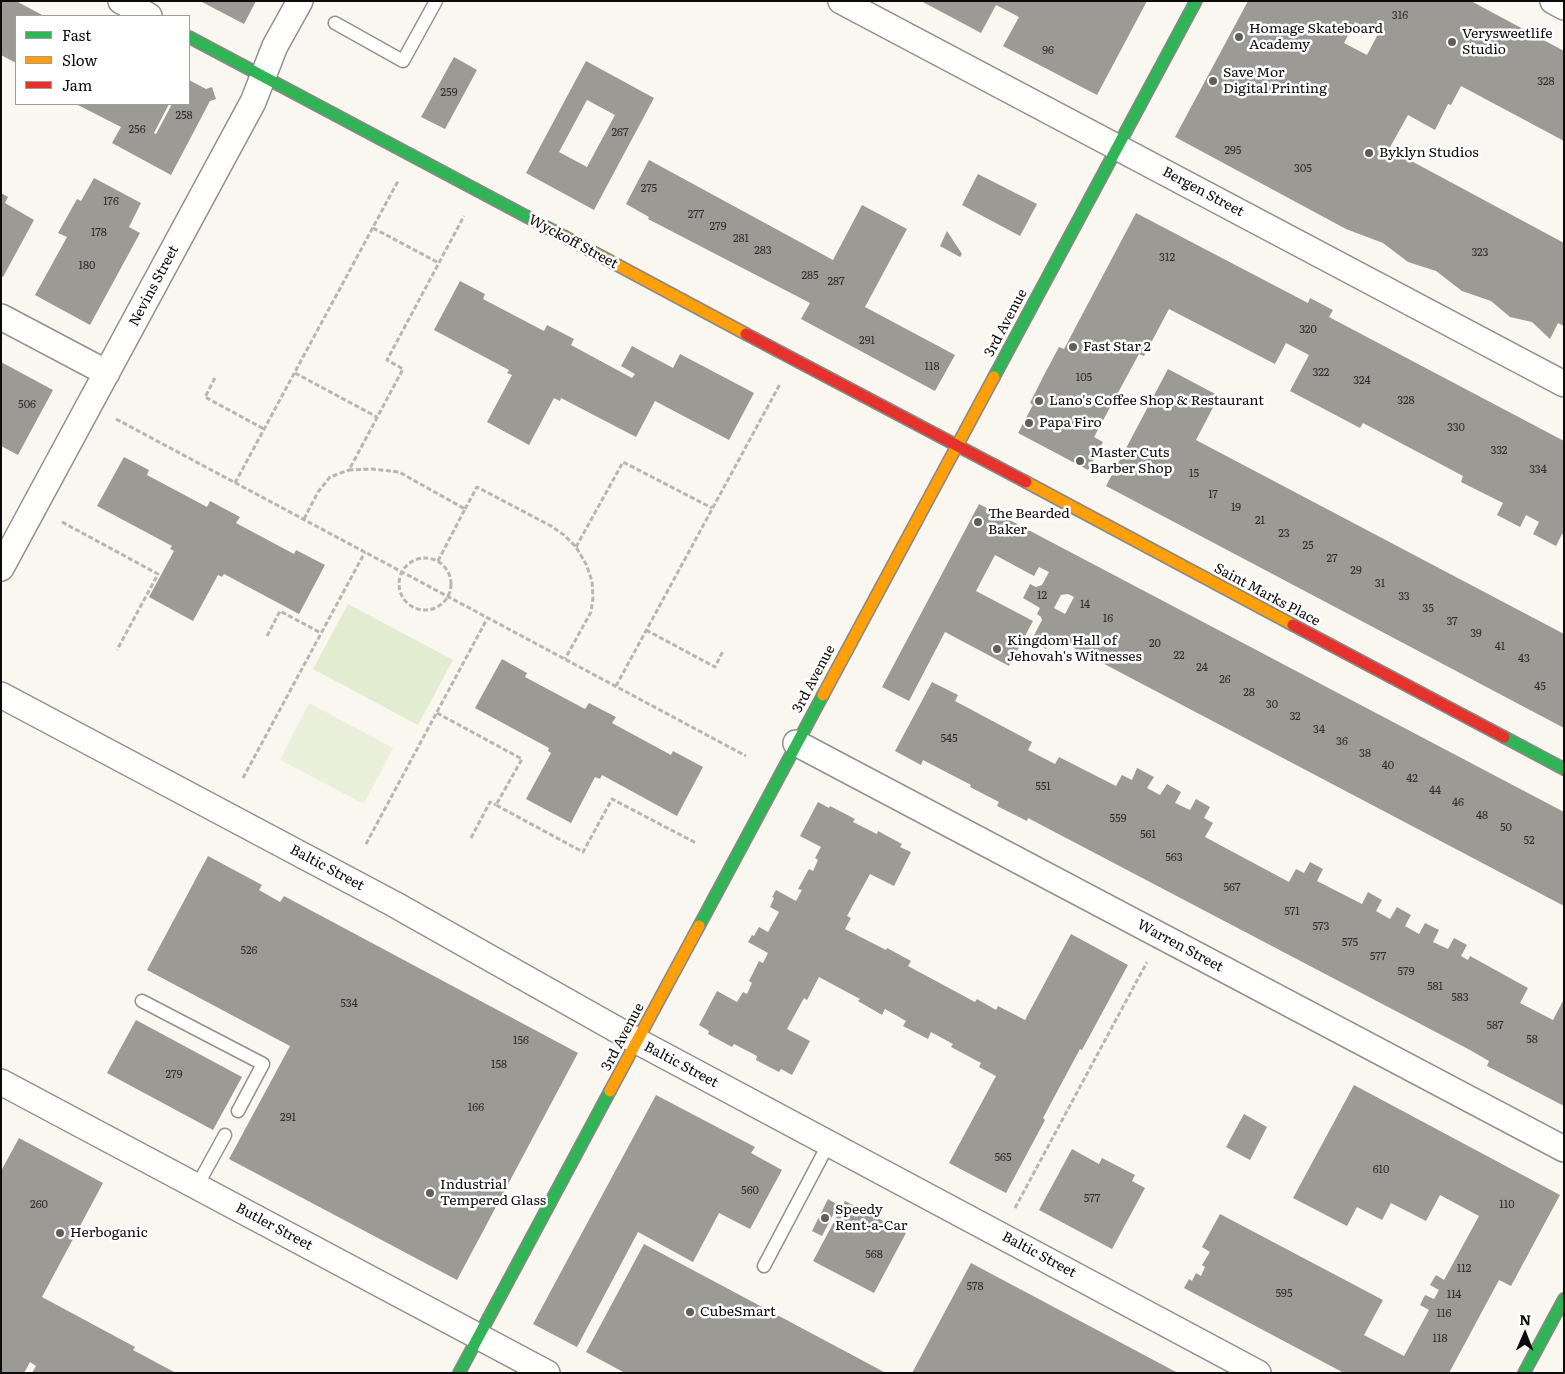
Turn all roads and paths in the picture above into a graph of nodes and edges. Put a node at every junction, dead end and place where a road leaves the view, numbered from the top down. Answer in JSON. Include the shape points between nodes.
{"nodes":[{"id":1,"x":121,"y":1,"type":"edge"},
{"id":2,"x":300,"y":1,"type":"edge"},
{"id":3,"x":436,"y":1,"type":"edge"},
{"id":4,"x":841,"y":1,"type":"edge"},
{"id":5,"x":1196,"y":1,"type":"edge"},
{"id":6,"x":1554,"y":1,"type":"edge"},
{"id":7,"x":1564,"y":7,"type":"edge"},
{"id":8,"x":147,"y":15,"type":"edge"},
{"id":9,"x":335,"y":23,"type":"dead end"},
{"id":10,"x":190,"y":38,"type":"edge"},
{"id":11,"x":263,"y":77,"type":"junction"},
{"id":12,"x":1118,"y":147,"type":"junction"},
{"id":13,"x":398,"y":180,"type":"dead end"},
{"id":14,"x":465,"y":216,"type":"dead end"},
{"id":15,"x":373,"y":228,"type":"junction"},
{"id":16,"x":439,"y":263,"type":"junction"},
{"id":17,"x":1,"y":317,"type":"edge"},
{"id":18,"x":107,"y":373,"type":"junction"},
{"id":19,"x":294,"y":373,"type":"junction"},
{"id":20,"x":215,"y":378,"type":"dead end"},
{"id":21,"x":780,"y":384,"type":"dead end"},
{"id":22,"x":1564,"y":384,"type":"edge"},
{"id":23,"x":377,"y":417,"type":"junction"},
{"id":24,"x":116,"y":419,"type":"dead end"},
{"id":25,"x":264,"y":429,"type":"junction"},
{"id":26,"x":957,"y":447,"type":"junction"},
{"id":27,"x":348,"y":470,"type":"junction"},
{"id":28,"x":236,"y":483,"type":"junction"},
{"id":29,"x":712,"y":508,"type":"junction"},
{"id":30,"x":465,"y":509,"type":"junction"},
{"id":31,"x":304,"y":519,"type":"junction"},
{"id":32,"x":62,"y":522,"type":"dead end"},
{"id":33,"x":576,"y":547,"type":"junction"},
{"id":34,"x":365,"y":552,"type":"junction"},
{"id":35,"x":438,"y":561,"type":"junction"},
{"id":36,"x":1,"y":568,"type":"edge"},
{"id":37,"x":402,"y":572,"type":"junction"},
{"id":38,"x":448,"y":596,"type":"junction"},
{"id":39,"x":488,"y":617,"type":"junction"},
{"id":40,"x":646,"y":630,"type":"junction"},
{"id":41,"x":321,"y":633,"type":"junction"},
{"id":42,"x":267,"y":636,"type":"dead end"},
{"id":43,"x":117,"y":650,"type":"dead end"},
{"id":44,"x":723,"y":651,"type":"dead end"},
{"id":45,"x":565,"y":659,"type":"junction"},
{"id":46,"x":616,"y":686,"type":"junction"},
{"id":47,"x":1,"y":695,"type":"edge"},
{"id":48,"x":437,"y":713,"type":"junction"},
{"id":49,"x":796,"y":743,"type":"junction"},
{"id":50,"x":746,"y":756,"type":"dead end"},
{"id":51,"x":1564,"y":769,"type":"edge"},
{"id":52,"x":242,"y":778,"type":"dead end"},
{"id":53,"x":496,"y":805,"type":"junction"},
{"id":54,"x":471,"y":838,"type":"dead end"},
{"id":55,"x":696,"y":843,"type":"dead end"},
{"id":56,"x":366,"y":844,"type":"dead end"},
{"id":57,"x":1147,"y":962,"type":"dead end"},
{"id":58,"x":142,"y":1001,"type":"dead end"},
{"id":59,"x":637,"y":1041,"type":"junction"},
{"id":60,"x":1,"y":1082,"type":"edge"},
{"id":61,"x":238,"y":1110,"type":"dead end"},
{"id":62,"x":225,"y":1135,"type":"dead end"},
{"id":63,"x":829,"y":1144,"type":"junction"},
{"id":64,"x":1564,"y":1149,"type":"edge"},
{"id":65,"x":197,"y":1186,"type":"junction"},
{"id":66,"x":1015,"y":1208,"type":"dead end"},
{"id":67,"x":764,"y":1266,"type":"dead end"},
{"id":68,"x":1564,"y":1299,"type":"edge"},
{"id":69,"x":478,"y":1337,"type":"junction"},
{"id":70,"x":459,"y":1373,"type":"edge"},
{"id":71,"x":547,"y":1373,"type":"edge"},
{"id":72,"x":1258,"y":1373,"type":"edge"},
{"id":73,"x":1524,"y":1373,"type":"edge"}],
"edges":[{"from":1,"to":8,"type":"street"},
{"from":2,"to":11,"type":"street","name":"Nevins Street","via":[[275,46]]},
{"from":3,"to":9,"type":"lane","via":[[403,61]]},
{"from":4,"to":12,"type":"street","name":"Bergen Street"},
{"from":5,"to":12,"type":"main road","name":"3rd Avenue"},
{"from":6,"to":7,"type":"street"},
{"from":10,"to":11,"type":"main road","name":"Wyckoff Street"},
{"from":11,"to":18,"type":"street","name":"Nevins Street","via":[[253,102]]},
{"from":11,"to":26,"type":"main road","name":"Wyckoff Street"},
{"from":12,"to":22,"type":"street","name":"Bergen Street"},
{"from":12,"to":26,"type":"main road","name":"3rd Avenue"},
{"from":13,"to":15,"type":"path"},
{"from":14,"to":16,"type":"path"},
{"from":15,"to":16,"type":"path"},
{"from":15,"to":19,"type":"path"},
{"from":16,"to":23,"type":"path","via":[[387,360],[403,369]]},
{"from":17,"to":18,"type":"street"},
{"from":18,"to":36,"type":"street","name":"Nevins Street"},
{"from":19,"to":23,"type":"path"},
{"from":19,"to":25,"type":"path"},
{"from":20,"to":25,"type":"path","via":[[205,397]]},
{"from":21,"to":29,"type":"path"},
{"from":23,"to":27,"type":"path"},
{"from":24,"to":28,"type":"path"},
{"from":25,"to":28,"type":"path"},
{"from":26,"to":49,"type":"main road","name":"3rd Avenue"},
{"from":26,"to":51,"type":"main road","name":"Saint Marks Place"},
{"from":27,"to":30,"type":"path","via":[[372,468],[399,472]]},
{"from":27,"to":31,"type":"path","via":[[330,477]]},
{"from":28,"to":31,"type":"path"},
{"from":29,"to":33,"type":"path","via":[[623,462]]},
{"from":29,"to":40,"type":"path"},
{"from":30,"to":33,"type":"path","via":[[477,487],[551,526]]},
{"from":30,"to":35,"type":"path"},
{"from":31,"to":34,"type":"path"},
{"from":32,"to":43,"type":"path","via":[[158,574]]},
{"from":33,"to":45,"type":"path","via":[[592,581],[593,598],[591,612]]},
{"from":34,"to":37,"type":"path"},
{"from":34,"to":41,"type":"path"},
{"from":35,"to":37,"type":"path","via":[[418,559]]},
{"from":35,"to":38,"type":"path","via":[[450,577]]},
{"from":37,"to":38,"type":"path"},
{"from":37,"to":38,"type":"path","via":[[401,594],[408,604],[430,610],[441,605]]},
{"from":38,"to":39,"type":"path"},
{"from":39,"to":45,"type":"path"},
{"from":39,"to":48,"type":"path"},
{"from":40,"to":44,"type":"path","via":[[715,667]]},
{"from":40,"to":46,"type":"path"},
{"from":41,"to":42,"type":"path","via":[[280,611]]},
{"from":41,"to":52,"type":"path"},
{"from":45,"to":46,"type":"path"},
{"from":46,"to":50,"type":"path"},
{"from":47,"to":59,"type":"street","name":"Baltic Street","via":[[394,904]]},
{"from":48,"to":53,"type":"path","via":[[522,759]]},
{"from":48,"to":56,"type":"path"},
{"from":49,"to":59,"type":"main road","name":"3rd Avenue"},
{"from":49,"to":64,"type":"street","name":"Warren Street"},
{"from":53,"to":54,"type":"path","via":[[490,802]]},
{"from":53,"to":55,"type":"path","via":[[583,852],[612,799]]},
{"from":57,"to":66,"type":"path"},
{"from":58,"to":61,"type":"lane","via":[[263,1064]]},
{"from":59,"to":63,"type":"street","name":"Baltic Street"},
{"from":59,"to":69,"type":"main road","name":"3rd Avenue"},
{"from":60,"to":65,"type":"street","name":"Butler Street"},
{"from":62,"to":65,"type":"lane"},
{"from":63,"to":67,"type":"lane"},
{"from":63,"to":72,"type":"street","name":"Baltic Street"},
{"from":65,"to":69,"type":"street","name":"Butler Street"},
{"from":68,"to":73,"type":"main road"},
{"from":69,"to":70,"type":"main road","name":"3rd Avenue"},
{"from":69,"to":71,"type":"street","name":"Butler Street"}]}
